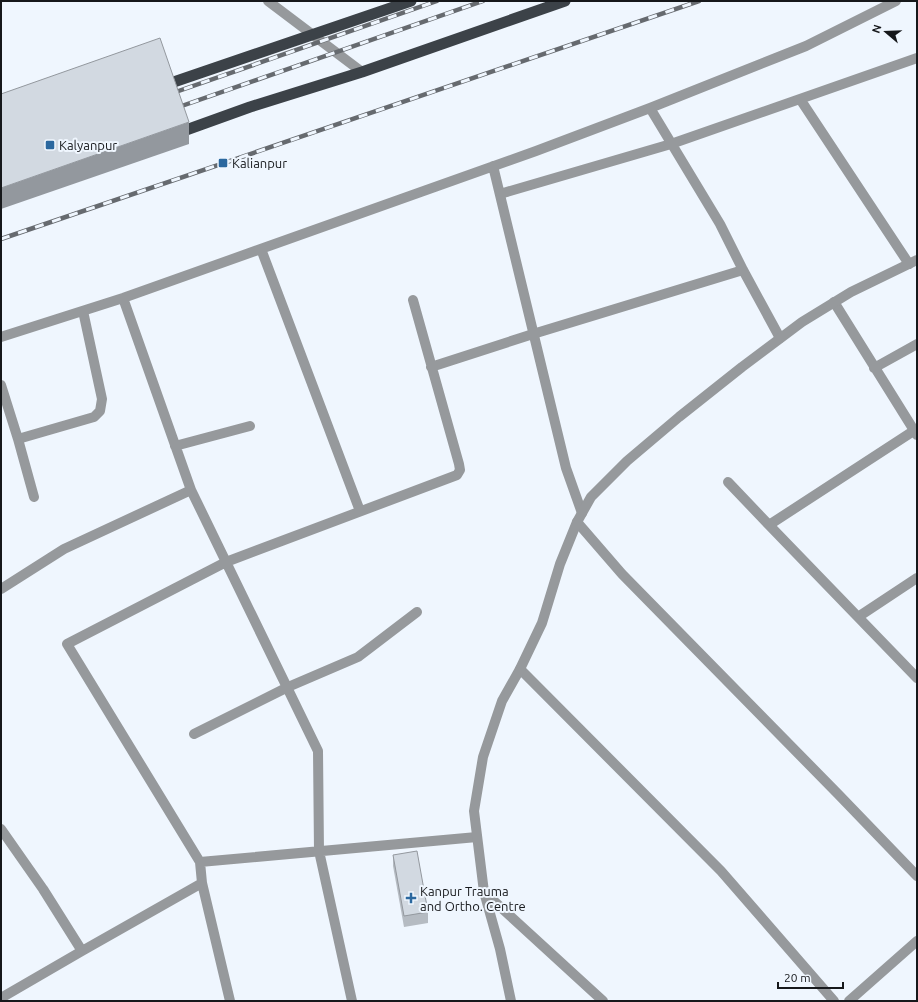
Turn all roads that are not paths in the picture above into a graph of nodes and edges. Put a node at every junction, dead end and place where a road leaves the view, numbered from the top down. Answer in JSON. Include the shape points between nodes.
{"nodes":[{"id":1,"x":268,"y":1,"type":"edge"},
{"id":2,"x":411,"y":1,"type":"edge"},
{"id":3,"x":564,"y":1,"type":"edge"},
{"id":4,"x":896,"y":1,"type":"edge"},
{"id":5,"x":312,"y":34,"type":"junction"},
{"id":6,"x":917,"y":58,"type":"edge"},
{"id":7,"x":362,"y":72,"type":"junction"},
{"id":8,"x":149,"y":91,"type":"edge"},
{"id":9,"x":800,"y":99,"type":"junction"},
{"id":10,"x":650,"y":108,"type":"junction"},
{"id":11,"x":162,"y":139,"type":"edge"},
{"id":12,"x":671,"y":144,"type":"junction"},
{"id":13,"x":493,"y":166,"type":"junction"},
{"id":14,"x":500,"y":194,"type":"junction"},
{"id":15,"x":262,"y":249,"type":"junction"},
{"id":16,"x":913,"y":262,"type":"edge"},
{"id":17,"x":743,"y":270,"type":"junction"},
{"id":18,"x":123,"y":298,"type":"junction"},
{"id":19,"x":413,"y":300,"type":"dead end"},
{"id":20,"x":834,"y":302,"type":"junction"},
{"id":21,"x":83,"y":311,"type":"junction"},
{"id":22,"x":533,"y":334,"type":"junction"},
{"id":23,"x":1,"y":337,"type":"edge"},
{"id":24,"x":780,"y":338,"type":"junction"},
{"id":25,"x":917,"y":344,"type":"edge"},
{"id":26,"x":431,"y":367,"type":"junction"},
{"id":27,"x":874,"y":368,"type":"junction"},
{"id":28,"x":1,"y":385,"type":"edge"},
{"id":29,"x":250,"y":426,"type":"dead end"},
{"id":30,"x":916,"y":432,"type":"edge"},
{"id":31,"x":18,"y":438,"type":"junction"},
{"id":32,"x":175,"y":446,"type":"junction"},
{"id":33,"x":728,"y":482,"type":"dead end"},
{"id":34,"x":191,"y":490,"type":"junction"},
{"id":35,"x":34,"y":496,"type":"dead end"},
{"id":36,"x":360,"y":511,"type":"junction"},
{"id":37,"x":579,"y":518,"type":"junction"},
{"id":38,"x":769,"y":525,"type":"junction"},
{"id":39,"x":226,"y":562,"type":"junction"},
{"id":40,"x":917,"y":578,"type":"edge"},
{"id":41,"x":1,"y":589,"type":"edge"},
{"id":42,"x":417,"y":612,"type":"dead end"},
{"id":43,"x":858,"y":617,"type":"junction"},
{"id":44,"x":520,"y":669,"type":"junction"},
{"id":45,"x":917,"y":678,"type":"edge"},
{"id":46,"x":288,"y":687,"type":"junction"},
{"id":47,"x":194,"y":734,"type":"dead end"},
{"id":48,"x":1,"y":829,"type":"edge"},
{"id":49,"x":477,"y":837,"type":"junction"},
{"id":50,"x":318,"y":851,"type":"junction"},
{"id":51,"x":200,"y":862,"type":"junction"},
{"id":52,"x":917,"y":876,"type":"edge"},
{"id":53,"x":202,"y":883,"type":"junction"},
{"id":54,"x":484,"y":892,"type":"junction"},
{"id":55,"x":917,"y":941,"type":"edge"},
{"id":56,"x":82,"y":950,"type":"junction"},
{"id":57,"x":1,"y":998,"type":"edge"},
{"id":58,"x":230,"y":1001,"type":"edge"},
{"id":59,"x":352,"y":1001,"type":"edge"},
{"id":60,"x":511,"y":1001,"type":"edge"},
{"id":61,"x":603,"y":1001,"type":"edge"},
{"id":62,"x":834,"y":1001,"type":"edge"},
{"id":63,"x":849,"y":1001,"type":"edge"}],
"edges":[{"from":1,"to":5,"type":"street"},
{"from":2,"to":5,"type":"highway"},
{"from":3,"to":7,"type":"highway"},
{"from":4,"to":10,"type":"street","via":[[806,46]]},
{"from":5,"to":7,"type":"street"},
{"from":5,"to":8,"type":"highway"},
{"from":6,"to":9,"type":"street"},
{"from":7,"to":11,"type":"highway","via":[[250,107]]},
{"from":9,"to":12,"type":"street"},
{"from":9,"to":16,"type":"street"},
{"from":10,"to":12,"type":"street"},
{"from":10,"to":13,"type":"street"},
{"from":12,"to":14,"type":"street"},
{"from":12,"to":17,"type":"street","via":[[720,224]]},
{"from":13,"to":14,"type":"street"},
{"from":13,"to":15,"type":"street"},
{"from":14,"to":22,"type":"street"},
{"from":15,"to":18,"type":"street"},
{"from":15,"to":36,"type":"street"},
{"from":16,"to":20,"type":"street"},
{"from":17,"to":22,"type":"street"},
{"from":17,"to":24,"type":"street"},
{"from":18,"to":21,"type":"street"},
{"from":18,"to":32,"type":"street"},
{"from":19,"to":26,"type":"street"},
{"from":20,"to":24,"type":"street"},
{"from":20,"to":27,"type":"street"},
{"from":21,"to":23,"type":"street"},
{"from":21,"to":31,"type":"street","via":[[102,399],[100,411],[94,417]]},
{"from":22,"to":26,"type":"street"},
{"from":22,"to":37,"type":"street"},
{"from":24,"to":37,"type":"street","via":[[627,461],[591,498]]},
{"from":25,"to":27,"type":"street"},
{"from":26,"to":36,"type":"street","via":[[459,464],[459,473],[454,478]]},
{"from":27,"to":30,"type":"street"},
{"from":28,"to":31,"type":"street"},
{"from":29,"to":32,"type":"street"},
{"from":30,"to":38,"type":"street"},
{"from":31,"to":35,"type":"street"},
{"from":32,"to":34,"type":"street"},
{"from":33,"to":38,"type":"street"},
{"from":34,"to":39,"type":"street"},
{"from":34,"to":41,"type":"street","via":[[64,549]]},
{"from":36,"to":39,"type":"street"},
{"from":37,"to":44,"type":"street","via":[[560,564],[542,623]]},
{"from":37,"to":52,"type":"street","via":[[622,574]]},
{"from":38,"to":43,"type":"street"},
{"from":39,"to":46,"type":"street"},
{"from":39,"to":51,"type":"street","via":[[67,644]]},
{"from":40,"to":43,"type":"street"},
{"from":42,"to":46,"type":"street","via":[[358,657]]},
{"from":43,"to":45,"type":"street"},
{"from":44,"to":49,"type":"street","via":[[502,701],[483,757],[474,811]]},
{"from":44,"to":62,"type":"street","via":[[721,871]]},
{"from":46,"to":47,"type":"street"},
{"from":46,"to":50,"type":"street","via":[[318,751]]},
{"from":48,"to":56,"type":"street"},
{"from":49,"to":50,"type":"street"},
{"from":49,"to":54,"type":"street"},
{"from":50,"to":51,"type":"street"},
{"from":50,"to":59,"type":"street"},
{"from":51,"to":53,"type":"street"},
{"from":53,"to":56,"type":"street"},
{"from":53,"to":58,"type":"street"},
{"from":54,"to":60,"type":"street"},
{"from":54,"to":61,"type":"street"},
{"from":55,"to":63,"type":"street"},
{"from":56,"to":57,"type":"street"}]}
